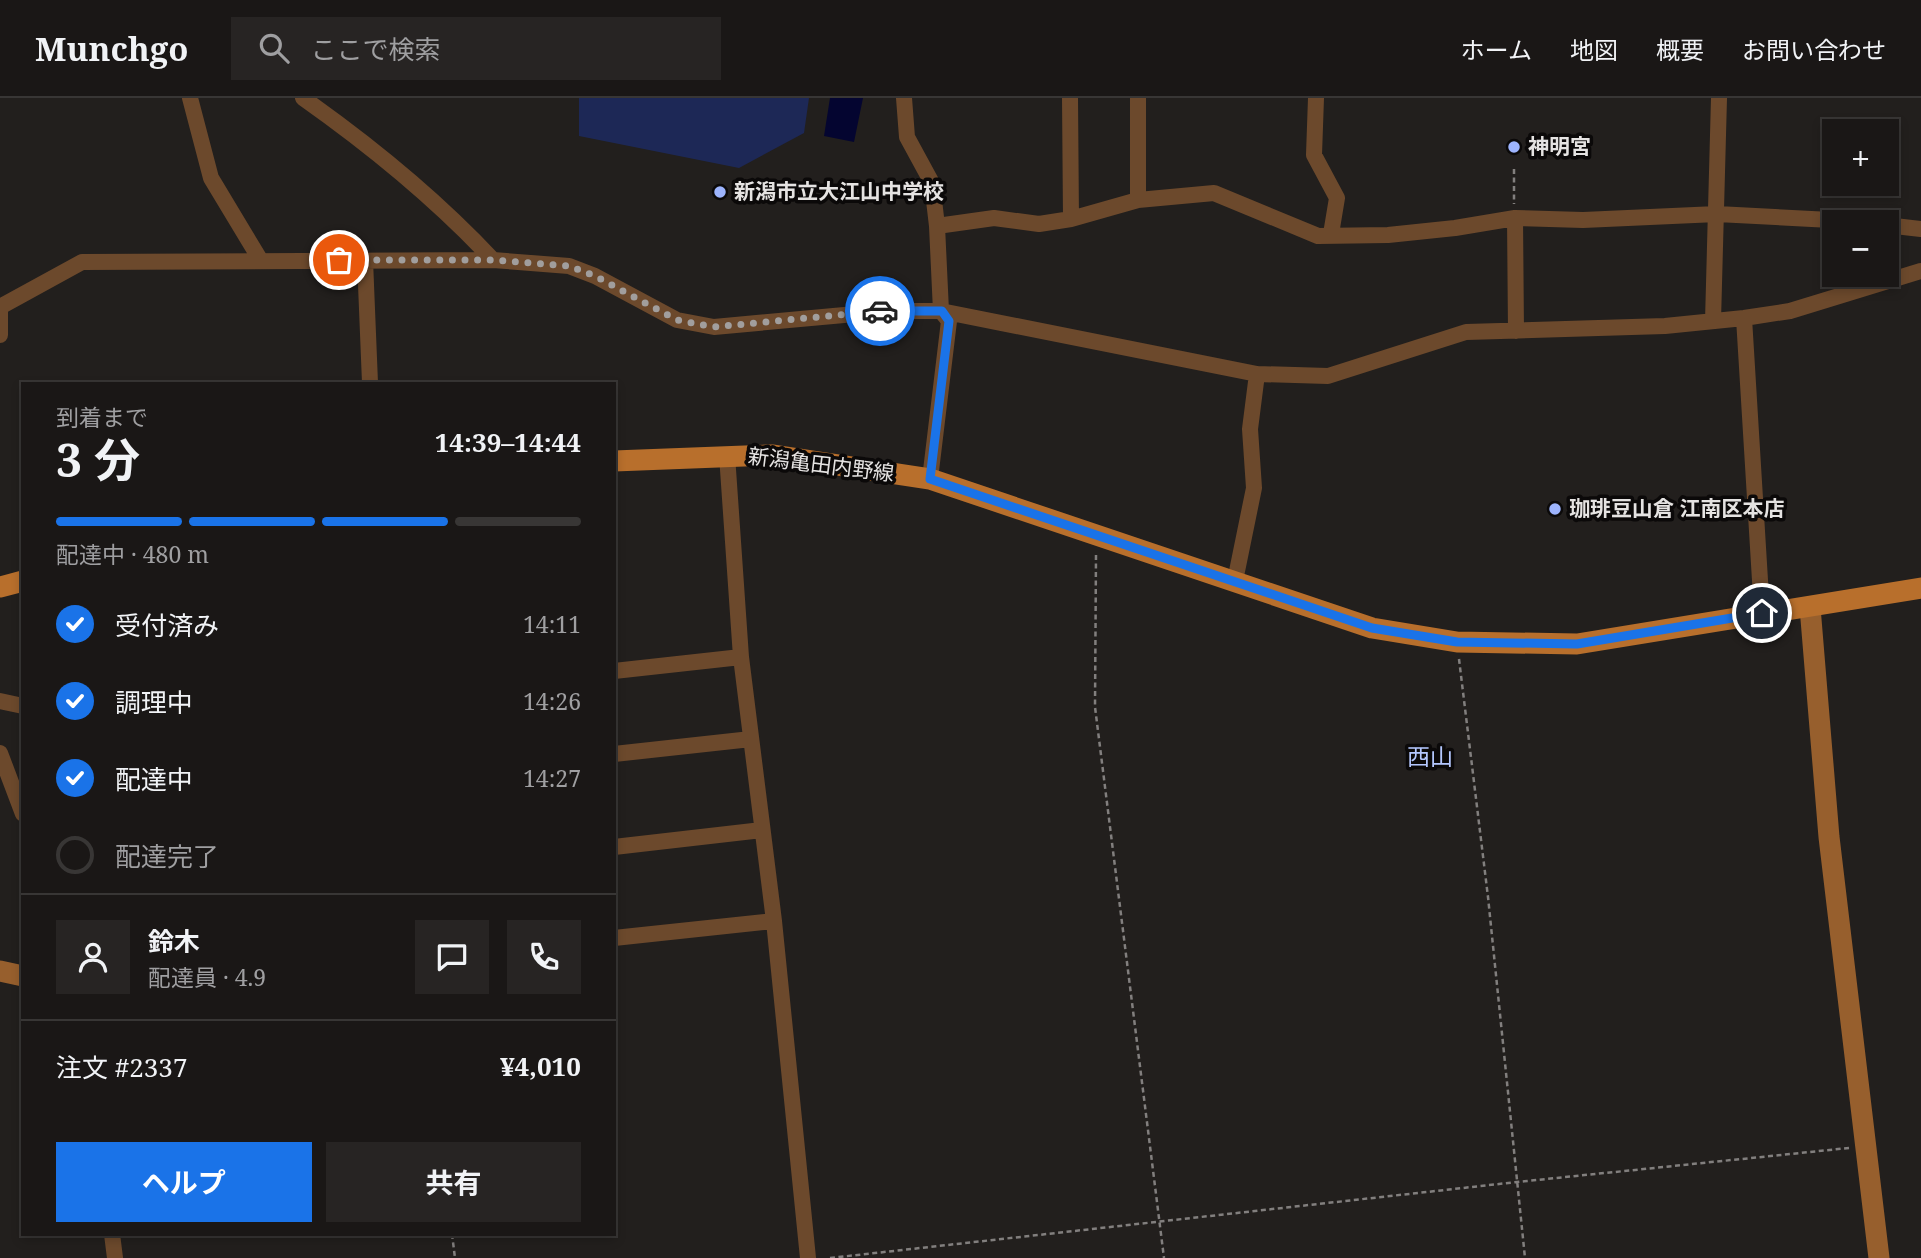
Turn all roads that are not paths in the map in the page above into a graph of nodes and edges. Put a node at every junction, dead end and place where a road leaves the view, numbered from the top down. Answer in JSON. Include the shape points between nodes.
{"nodes":[{"id":1,"x":191,"y":98,"type":"edge"},
{"id":2,"x":303,"y":98,"type":"edge"},
{"id":3,"x":904,"y":98,"type":"edge"},
{"id":4,"x":1070,"y":98,"type":"edge"},
{"id":5,"x":1138,"y":98,"type":"edge"},
{"id":6,"x":1316,"y":98,"type":"edge"},
{"id":7,"x":1719,"y":98,"type":"edge"},
{"id":8,"x":1138,"y":200,"type":"junction"},
{"id":9,"x":1717,"y":214,"type":"junction"},
{"id":10,"x":1515,"y":218,"type":"junction"},
{"id":11,"x":1071,"y":219,"type":"junction"},
{"id":12,"x":1822,"y":220,"type":"edge"},
{"id":13,"x":1899,"y":225,"type":"edge"},
{"id":14,"x":1920,"y":225,"type":"edge"},
{"id":15,"x":937,"y":226,"type":"junction"},
{"id":16,"x":1331,"y":234,"type":"junction"},
{"id":17,"x":366,"y":260,"type":"junction"},
{"id":18,"x":493,"y":260,"type":"junction"},
{"id":19,"x":261,"y":261,"type":"junction"},
{"id":20,"x":1921,"y":271,"type":"edge"},
{"id":21,"x":0,"y":307,"type":"edge"},
{"id":22,"x":942,"y":311,"type":"junction"},
{"id":23,"x":1744,"y":318,"type":"junction"},
{"id":24,"x":1713,"y":321,"type":"junction"},
{"id":25,"x":1516,"y":331,"type":"junction"},
{"id":26,"x":0,"y":335,"type":"edge"},
{"id":27,"x":1257,"y":374,"type":"junction"},
{"id":28,"x":370,"y":382,"type":"edge"},
{"id":29,"x":727,"y":455,"type":"junction"},
{"id":30,"x":616,"y":461,"type":"edge"},
{"id":31,"x":930,"y":479,"type":"junction"},
{"id":32,"x":1235,"y":581,"type":"junction"},
{"id":33,"x":21,"y":582,"type":"edge"},
{"id":34,"x":0,"y":587,"type":"edge"},
{"id":35,"x":1921,"y":587,"type":"edge"},
{"id":36,"x":1810,"y":607,"type":"junction"},
{"id":37,"x":1762,"y":613,"type":"junction"},
{"id":38,"x":741,"y":657,"type":"junction"},
{"id":39,"x":616,"y":671,"type":"edge"},
{"id":40,"x":0,"y":701,"type":"edge"},
{"id":41,"x":21,"y":706,"type":"edge"},
{"id":42,"x":751,"y":739,"type":"junction"},
{"id":43,"x":0,"y":753,"type":"edge"},
{"id":44,"x":616,"y":754,"type":"edge"},
{"id":45,"x":13,"y":794,"type":"edge"},
{"id":46,"x":21,"y":810,"type":"edge"},
{"id":47,"x":762,"y":830,"type":"junction"},
{"id":48,"x":616,"y":847,"type":"edge"},
{"id":49,"x":774,"y":921,"type":"junction"},
{"id":50,"x":616,"y":938,"type":"edge"},
{"id":51,"x":0,"y":971,"type":"edge"},
{"id":52,"x":21,"y":976,"type":"edge"},
{"id":53,"x":113,"y":1236,"type":"edge"},
{"id":54,"x":115,"y":1258,"type":"edge"},
{"id":55,"x":808,"y":1258,"type":"edge"},
{"id":56,"x":1879,"y":1258,"type":"edge"}],
"edges":[{"from":1,"to":19,"type":"street","via":[[211,178]]},
{"from":2,"to":18,"type":"street","via":[[352,132],[458,222]]},
{"from":3,"to":15,"type":"street","via":[[907,137],[932,183]]},
{"from":4,"to":11,"type":"street"},
{"from":5,"to":8,"type":"street"},
{"from":6,"to":16,"type":"street","via":[[1314,155],[1337,198]]},
{"from":7,"to":9,"type":"street"},
{"from":8,"to":11,"type":"street"},
{"from":8,"to":16,"type":"street","via":[[1214,193],[1318,236]]},
{"from":9,"to":10,"type":"street"},
{"from":9,"to":12,"type":"street"},
{"from":9,"to":24,"type":"street"},
{"from":10,"to":16,"type":"street","via":[[1388,235]]},
{"from":10,"to":25,"type":"street"},
{"from":11,"to":15,"type":"street","via":[[1039,224],[994,218]]},
{"from":13,"to":14,"type":"street"},
{"from":15,"to":22,"type":"street"},
{"from":17,"to":18,"type":"street"},
{"from":17,"to":19,"type":"street"},
{"from":17,"to":28,"type":"street"},
{"from":18,"to":22,"type":"street","via":[[569,266],[677,320],[714,327],[888,311]]},
{"from":19,"to":21,"type":"street","via":[[82,262]]},
{"from":20,"to":23,"type":"street","via":[[1790,311]]},
{"from":21,"to":26,"type":"street"},
{"from":22,"to":27,"type":"street"},
{"from":22,"to":31,"type":"street","via":[[949,321]]},
{"from":23,"to":24,"type":"street"},
{"from":23,"to":37,"type":"street"},
{"from":24,"to":25,"type":"street"},
{"from":25,"to":27,"type":"street","via":[[1466,332],[1328,376]]},
{"from":27,"to":32,"type":"street","via":[[1250,429],[1254,488]]},
{"from":29,"to":30,"type":"main road","name":"新潟亀田内野線"},
{"from":29,"to":31,"type":"main road","name":"新潟亀田内野線","via":[[772,455]]},
{"from":29,"to":38,"type":"street"},
{"from":31,"to":32,"type":"main road","name":"新潟亀田内野線"},
{"from":32,"to":37,"type":"main road","name":"新潟亀田内野線","via":[[1372,628],[1457,642],[1577,644]]},
{"from":33,"to":34,"type":"main road"},
{"from":35,"to":36,"type":"main road","name":"新潟亀田内野線"},
{"from":36,"to":37,"type":"main road","name":"新潟亀田内野線"},
{"from":36,"to":56,"type":"street","via":[[1829,837]]},
{"from":38,"to":39,"type":"street"},
{"from":38,"to":42,"type":"street"},
{"from":40,"to":41,"type":"street"},
{"from":42,"to":44,"type":"street"},
{"from":42,"to":47,"type":"street"},
{"from":43,"to":45,"type":"street"},
{"from":45,"to":46,"type":"street"},
{"from":47,"to":48,"type":"street"},
{"from":47,"to":49,"type":"street"},
{"from":49,"to":50,"type":"street"},
{"from":49,"to":55,"type":"street"},
{"from":51,"to":52,"type":"street"},
{"from":53,"to":54,"type":"street"}]}
